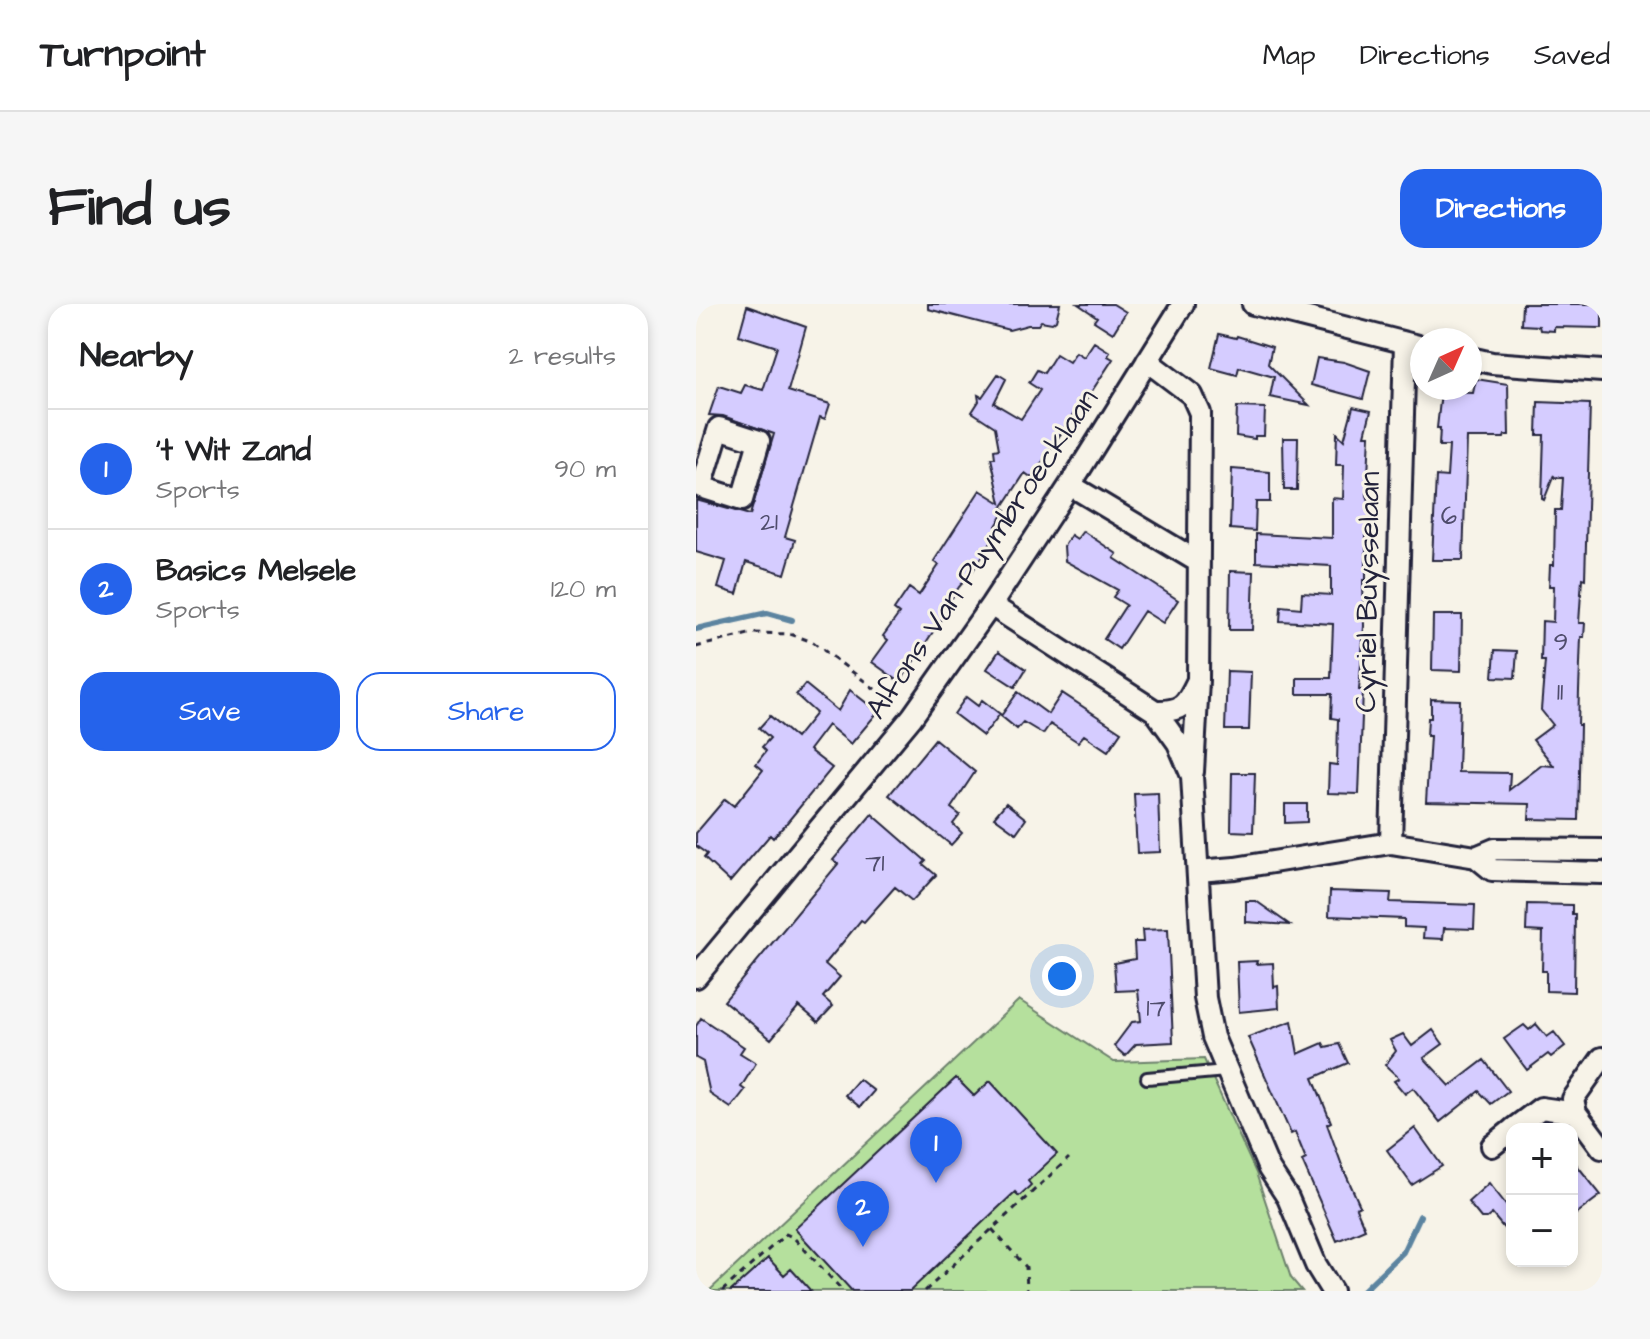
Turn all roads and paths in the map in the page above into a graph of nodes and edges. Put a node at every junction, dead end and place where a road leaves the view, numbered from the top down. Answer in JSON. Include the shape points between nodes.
{"nodes":[{"id":1,"x":1183,"y":304,"type":"edge"},
{"id":2,"x":1253,"y":304,"type":"edge"},
{"id":3,"x":1410,"y":344,"type":"edge"},
{"id":4,"x":1147,"y":361,"type":"junction"},
{"id":5,"x":1482,"y":361,"type":"edge"},
{"id":6,"x":1602,"y":371,"type":"edge"},
{"id":7,"x":1411,"y":400,"type":"edge"},
{"id":8,"x":1070,"y":485,"type":"junction"},
{"id":9,"x":1197,"y":561,"type":"junction"},
{"id":10,"x":991,"y":605,"type":"junction"},
{"id":11,"x":696,"y":647,"type":"edge"},
{"id":12,"x":1198,"y":680,"type":"junction"},
{"id":13,"x":1155,"y":711,"type":"junction"},
{"id":14,"x":912,"y":717,"type":"junction"},
{"id":15,"x":1192,"y":776,"type":"junction"},
{"id":16,"x":1391,"y":843,"type":"junction"},
{"id":17,"x":1602,"y":850,"type":"edge"},
{"id":18,"x":1476,"y":857,"type":"junction"},
{"id":19,"x":1198,"y":871,"type":"junction"},
{"id":20,"x":1602,"y":873,"type":"edge"},
{"id":21,"x":696,"y":977,"type":"edge"},
{"id":22,"x":1602,"y":1058,"type":"edge"},
{"id":23,"x":1226,"y":1071,"type":"junction"},
{"id":24,"x":1147,"y":1078,"type":"dead end"},
{"id":25,"x":1576,"y":1113,"type":"junction"},
{"id":26,"x":1522,"y":1123,"type":"edge"},
{"id":27,"x":1506,"y":1135,"type":"edge"},
{"id":28,"x":1492,"y":1146,"type":"dead end"},
{"id":29,"x":1602,"y":1148,"type":"edge"},
{"id":30,"x":1069,"y":1158,"type":"dead end"},
{"id":31,"x":992,"y":1229,"type":"junction"},
{"id":32,"x":722,"y":1291,"type":"edge"},
{"id":33,"x":843,"y":1291,"type":"edge"},
{"id":34,"x":925,"y":1291,"type":"edge"},
{"id":35,"x":1027,"y":1291,"type":"edge"},
{"id":36,"x":1332,"y":1291,"type":"edge"}],
"edges":[{"from":1,"to":4,"type":"street","name":"Alfons Van Puymbroecklaan"},
{"from":2,"to":3,"type":"street"},
{"from":4,"to":8,"type":"street","name":"Alfons Van Puymbroecklaan"},
{"from":4,"to":9,"type":"street","via":[[1192,395],[1200,413]]},
{"from":5,"to":6,"type":"street"},
{"from":7,"to":16,"type":"street","name":"Cyriel Buysselaan"},
{"from":8,"to":9,"type":"street"},
{"from":8,"to":10,"type":"street","name":"Alfons Van Puymbroecklaan"},
{"from":9,"to":12,"type":"street"},
{"from":10,"to":13,"type":"street"},
{"from":10,"to":14,"type":"street","name":"Alfons Van Puymbroecklaan"},
{"from":11,"to":14,"type":"path","via":[[753,633],[790,634],[813,642]]},
{"from":12,"to":13,"type":"street","via":[[1176,710]]},
{"from":12,"to":15,"type":"street"},
{"from":13,"to":15,"type":"street","via":[[1178,743]]},
{"from":14,"to":21,"type":"street","name":"Alfons Van Puymbroecklaan"},
{"from":15,"to":19,"type":"street"},
{"from":16,"to":18,"type":"street"},
{"from":16,"to":19,"type":"street"},
{"from":17,"to":18,"type":"street","via":[[1495,849]]},
{"from":18,"to":20,"type":"street","via":[[1492,870]]},
{"from":19,"to":23,"type":"street","via":[[1205,998]]},
{"from":22,"to":25,"type":"street","via":[[1573,1099]]},
{"from":23,"to":24,"type":"lane"},
{"from":23,"to":36,"type":"street"},
{"from":25,"to":26,"type":"street","via":[[1541,1108]]},
{"from":25,"to":29,"type":"street"},
{"from":27,"to":28,"type":"street"},
{"from":30,"to":31,"type":"path"},
{"from":31,"to":34,"type":"path"},
{"from":31,"to":35,"type":"path","via":[[1026,1267]]},
{"from":32,"to":33,"type":"path","via":[[786,1234]]}]}
